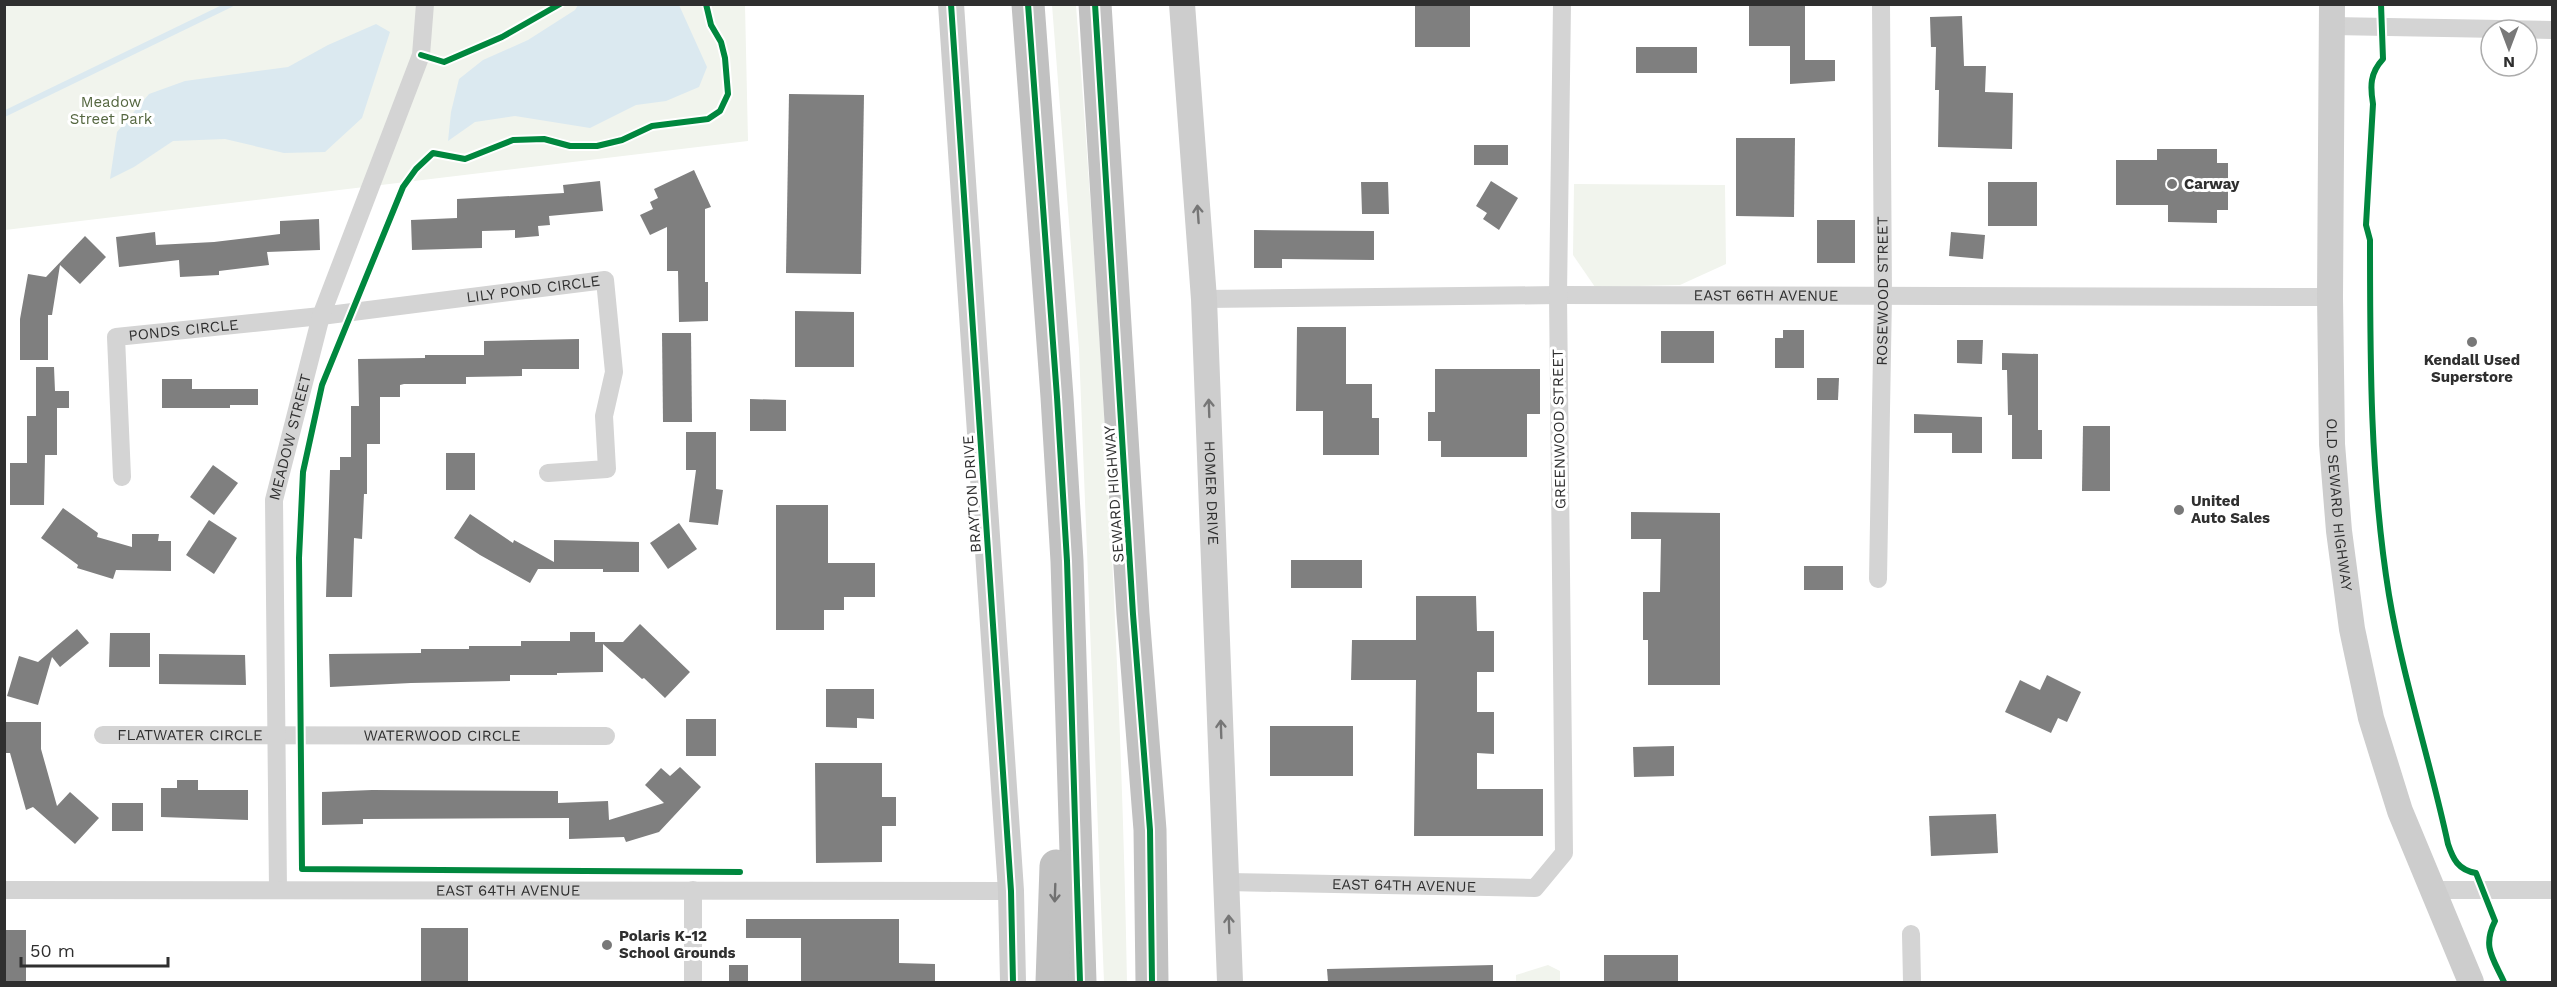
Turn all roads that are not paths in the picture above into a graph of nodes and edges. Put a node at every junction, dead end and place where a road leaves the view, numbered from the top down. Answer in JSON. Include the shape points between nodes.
{"nodes":[{"id":1,"x":425,"y":4,"type":"edge"},
{"id":2,"x":951,"y":4,"type":"edge"},
{"id":3,"x":1028,"y":4,"type":"edge"},
{"id":4,"x":1095,"y":4,"type":"edge"},
{"id":5,"x":1182,"y":4,"type":"edge"},
{"id":6,"x":1562,"y":4,"type":"edge"},
{"id":7,"x":1881,"y":4,"type":"edge"},
{"id":8,"x":2332,"y":15,"type":"edge"},
{"id":9,"x":2553,"y":30,"type":"edge"},
{"id":10,"x":1558,"y":295,"type":"junction"},
{"id":11,"x":1883,"y":296,"type":"junction"},
{"id":12,"x":2330,"y":297,"type":"junction"},
{"id":13,"x":1204,"y":299,"type":"junction"},
{"id":14,"x":321,"y":316,"type":"junction"},
{"id":15,"x":548,"y":473,"type":"dead end"},
{"id":16,"x":123,"y":477,"type":"dead end"},
{"id":17,"x":1067,"y":561,"type":"junction"},
{"id":18,"x":1878,"y":579,"type":"dead end"},
{"id":19,"x":102,"y":735,"type":"dead end"},
{"id":20,"x":277,"y":736,"type":"junction"},
{"id":21,"x":606,"y":736,"type":"dead end"},
{"id":22,"x":1150,"y":830,"type":"junction"},
{"id":23,"x":1564,"y":853,"type":"joint"},
{"id":24,"x":1227,"y":882,"type":"junction"},
{"id":25,"x":278,"y":889,"type":"junction"},
{"id":26,"x":4,"y":890,"type":"edge"},
{"id":27,"x":693,"y":890,"type":"junction"},
{"id":28,"x":2431,"y":890,"type":"junction"},
{"id":29,"x":2553,"y":890,"type":"edge"},
{"id":30,"x":1011,"y":891,"type":"junction"},
{"id":31,"x":1911,"y":934,"type":"dead end"},
{"id":32,"x":693,"y":982,"type":"edge"},
{"id":33,"x":1013,"y":982,"type":"edge"},
{"id":34,"x":1052,"y":982,"type":"edge"},
{"id":35,"x":1080,"y":982,"type":"edge"},
{"id":36,"x":1152,"y":982,"type":"edge"},
{"id":37,"x":1172,"y":982,"type":"edge"},
{"id":38,"x":1230,"y":982,"type":"edge"},
{"id":39,"x":1912,"y":982,"type":"edge"},
{"id":40,"x":2470,"y":982,"type":"edge"}],
"edges":[{"from":1,"to":14,"type":"street","name":"MEADOW STREET","via":[[421,55]]},
{"from":2,"to":30,"type":"street","name":"BRAYTON DRIVE"},
{"from":3,"to":17,"type":"highway"},
{"from":4,"to":22,"type":"highway","name":"SEWARD HIGHWAY"},
{"from":13,"to":5,"type":"street","name":"HOMER DRIVE","one_way":true},
{"from":6,"to":10,"type":"street","name":"GREENWOOD STREET"},
{"from":7,"to":11,"type":"street","name":"ROSEWOOD STREET"},
{"from":8,"to":9,"type":"street"},
{"from":8,"to":12,"type":"street","name":"OLD SEWARD HIGHWAY"},
{"from":10,"to":11,"type":"street","name":"EAST 66TH AVENUE"},
{"from":10,"to":13,"type":"street","name":"EAST 66TH AVENUE"},
{"from":10,"to":23,"type":"street","name":"GREENWOOD STREET"},
{"from":11,"to":12,"type":"street","name":"EAST 66TH AVENUE"},
{"from":11,"to":18,"type":"street","name":"ROSEWOOD STREET"},
{"from":12,"to":28,"type":"street","name":"OLD SEWARD HIGHWAY","via":[[2332,444],[2352,629],[2371,718],[2400,811]]},
{"from":24,"to":13,"type":"street","name":"HOMER DRIVE","one_way":true},
{"from":14,"to":15,"type":"street","name":"LILY POND CIRCLE","via":[[605,280],[614,372],[604,416],[607,469]]},
{"from":14,"to":16,"type":"street","name":"PONDS CIRCLE","via":[[116,338]]},
{"from":14,"to":20,"type":"street","name":"MEADOW STREET","via":[[274,500]]},
{"from":17,"to":34,"type":"highway","one_way":true},
{"from":17,"to":35,"type":"highway"},
{"from":19,"to":20,"type":"street","name":"FLATWATER CIRCLE"},
{"from":20,"to":21,"type":"street","name":"WATERWOOD CIRCLE"},
{"from":20,"to":25,"type":"street","name":"MEADOW STREET"},
{"from":22,"to":36,"type":"highway","name":"SEWARD HIGHWAY"},
{"from":22,"to":37,"type":"highway"},
{"from":23,"to":24,"type":"street","name":"EAST 64TH AVENUE","via":[[1535,888]]},
{"from":38,"to":24,"type":"street","name":"HOMER DRIVE","one_way":true},
{"from":25,"to":26,"type":"street","name":"EAST 64TH AVENUE"},
{"from":25,"to":27,"type":"street","name":"EAST 64TH AVENUE"},
{"from":27,"to":30,"type":"street","name":"EAST 64TH AVENUE"},
{"from":27,"to":32,"type":"street"},
{"from":28,"to":29,"type":"street"},
{"from":28,"to":40,"type":"street","name":"OLD SEWARD HIGHWAY"},
{"from":30,"to":33,"type":"street","name":"BRAYTON DRIVE"},
{"from":31,"to":39,"type":"street"}]}
